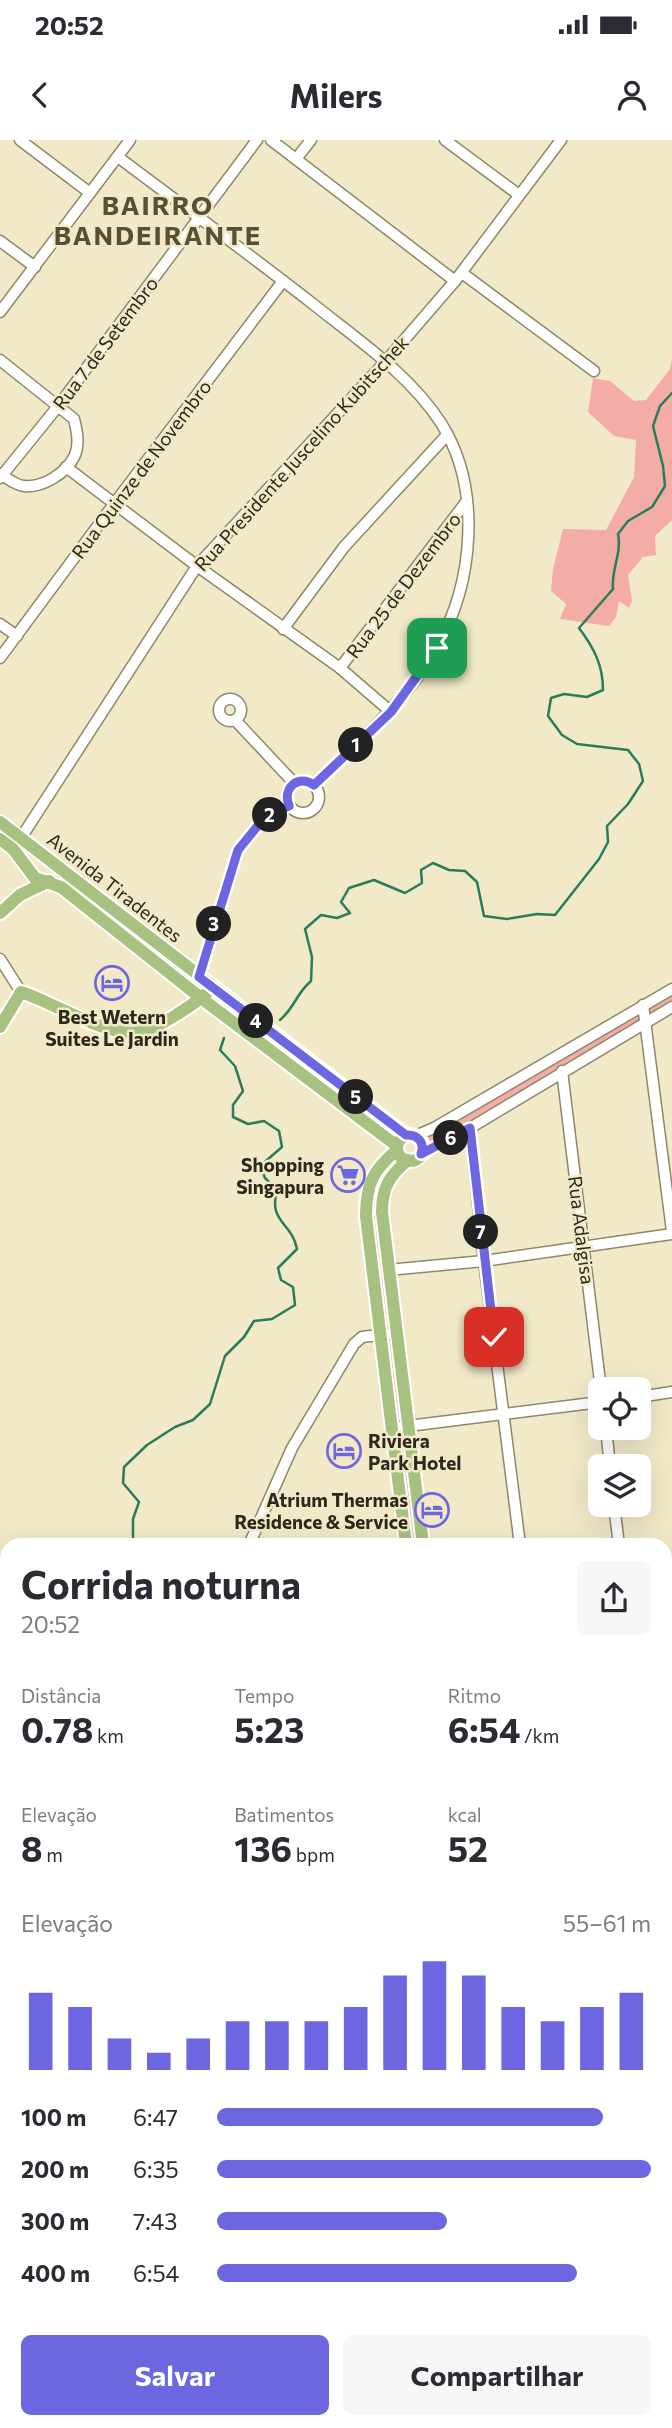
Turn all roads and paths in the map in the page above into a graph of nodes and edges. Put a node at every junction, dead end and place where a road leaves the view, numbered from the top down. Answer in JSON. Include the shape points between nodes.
{"nodes":[{"id":1,"x":20,"y":140,"type":"edge"},
{"id":2,"x":130,"y":140,"type":"edge"},
{"id":3,"x":257,"y":140,"type":"edge"},
{"id":4,"x":271,"y":140,"type":"edge"},
{"id":5,"x":311,"y":140,"type":"edge"},
{"id":6,"x":445,"y":140,"type":"edge"},
{"id":7,"x":561,"y":140,"type":"edge"},
{"id":8,"x":118,"y":157,"type":"junction"},
{"id":9,"x":296,"y":159,"type":"junction"},
{"id":10,"x":90,"y":193,"type":"junction"},
{"id":11,"x":519,"y":195,"type":"junction"},
{"id":12,"x":200,"y":218,"type":"junction"},
{"id":13,"x":0,"y":241,"type":"edge"},
{"id":14,"x":35,"y":267,"type":"junction"},
{"id":15,"x":458,"y":277,"type":"junction"},
{"id":16,"x":283,"y":281,"type":"junction"},
{"id":17,"x":0,"y":312,"type":"edge"},
{"id":18,"x":0,"y":360,"type":"edge"},
{"id":19,"x":386,"y":361,"type":"junction"},
{"id":20,"x":594,"y":371,"type":"dead end"},
{"id":21,"x":59,"y":405,"type":"junction"},
{"id":22,"x":447,"y":435,"type":"junction"},
{"id":23,"x":66,"y":467,"type":"junction"},
{"id":24,"x":1,"y":476,"type":"edge"},
{"id":25,"x":466,"y":501,"type":"junction"},
{"id":26,"x":114,"y":504,"type":"junction"},
{"id":27,"x":197,"y":566,"type":"junction"},
{"id":28,"x":0,"y":624,"type":"edge"},
{"id":29,"x":284,"y":629,"type":"junction"},
{"id":30,"x":17,"y":636,"type":"junction"},
{"id":31,"x":0,"y":658,"type":"edge"},
{"id":32,"x":340,"y":668,"type":"junction"},
{"id":33,"x":391,"y":712,"type":"junction"},
{"id":34,"x":235,"y":720,"type":"dead end"},
{"id":35,"x":295,"y":783,"type":"junction"},
{"id":36,"x":314,"y":785,"type":"junction"},
{"id":37,"x":289,"y":806,"type":"junction"},
{"id":38,"x":0,"y":822,"type":"edge"},
{"id":39,"x":0,"y":839,"type":"edge"},
{"id":40,"x":17,"y":844,"type":"junction"},
{"id":41,"x":45,"y":857,"type":"junction"},
{"id":42,"x":56,"y":866,"type":"junction"},
{"id":43,"x":28,"y":869,"type":"junction"},
{"id":44,"x":48,"y":882,"type":"junction"},
{"id":45,"x":20,"y":895,"type":"junction"},
{"id":46,"x":0,"y":913,"type":"edge"},
{"id":47,"x":0,"y":959,"type":"edge"},
{"id":48,"x":199,"y":977,"type":"junction"},
{"id":49,"x":211,"y":987,"type":"junction"},
{"id":50,"x":672,"y":989,"type":"edge"},
{"id":51,"x":21,"y":992,"type":"junction"},
{"id":52,"x":201,"y":998,"type":"junction"},
{"id":53,"x":643,"y":1005,"type":"junction"},
{"id":54,"x":672,"y":1007,"type":"edge"},
{"id":55,"x":646,"y":1023,"type":"junction"},
{"id":56,"x":0,"y":1027,"type":"edge"},
{"id":57,"x":562,"y":1071,"type":"junction"},
{"id":58,"x":470,"y":1128,"type":"junction"},
{"id":59,"x":404,"y":1142,"type":"junction"},
{"id":60,"x":421,"y":1154,"type":"junction"},
{"id":61,"x":408,"y":1160,"type":"junction"},
{"id":62,"x":380,"y":1164,"type":"junction"},
{"id":63,"x":393,"y":1173,"type":"junction"},
{"id":64,"x":672,"y":1233,"type":"edge"},
{"id":65,"x":584,"y":1247,"type":"junction"},
{"id":66,"x":484,"y":1261,"type":"junction"},
{"id":67,"x":388,"y":1270,"type":"junction"},
{"id":68,"x":396,"y":1333,"type":"junction"},
{"id":69,"x":380,"y":1335,"type":"junction"},
{"id":70,"x":599,"y":1377,"type":"edge"},
{"id":71,"x":672,"y":1392,"type":"edge"},
{"id":72,"x":651,"y":1395,"type":"edge"},
{"id":73,"x":588,"y":1404,"type":"edge"},
{"id":74,"x":505,"y":1414,"type":"junction"},
{"id":75,"x":408,"y":1426,"type":"junction"},
{"id":76,"x":392,"y":1428,"type":"junction"},
{"id":77,"x":616,"y":1517,"type":"edge"},
{"id":78,"x":252,"y":1538,"type":"edge"},
{"id":79,"x":404,"y":1538,"type":"edge"},
{"id":80,"x":422,"y":1538,"type":"edge"},
{"id":81,"x":519,"y":1538,"type":"edge"},
{"id":82,"x":618,"y":1538,"type":"edge"}],
"edges":[{"from":1,"to":10,"type":"street"},
{"from":2,"to":8,"type":"street"},
{"from":3,"to":12,"type":"street","name":"Rua 7 de Setembro"},
{"from":4,"to":9,"type":"street"},
{"from":5,"to":9,"type":"street"},
{"from":6,"to":11,"type":"street"},
{"from":7,"to":11,"type":"street","name":"Rua Presidente Juscelino Kubitschek"},
{"from":8,"to":10,"type":"street"},
{"from":8,"to":12,"type":"street"},
{"from":9,"to":15,"type":"street"},
{"from":10,"to":14,"type":"street"},
{"from":11,"to":15,"type":"street","name":"Rua Presidente Juscelino Kubitschek"},
{"from":12,"to":16,"type":"street"},
{"from":12,"to":21,"type":"street","name":"Rua 7 de Setembro"},
{"from":13,"to":14,"type":"street"},
{"from":14,"to":17,"type":"street"},
{"from":15,"to":19,"type":"street","name":"Rua Presidente Juscelino Kubitschek"},
{"from":15,"to":20,"type":"street"},
{"from":16,"to":19,"type":"street"},
{"from":16,"to":26,"type":"street","name":"Rua Quinze de Novembro"},
{"from":18,"to":21,"type":"street"},
{"from":19,"to":22,"type":"street"},
{"from":19,"to":27,"type":"street","name":"Rua Presidente Juscelino Kubitschek"},
{"from":21,"to":23,"type":"street","via":[[74,419],[77,430],[75,456]]},
{"from":21,"to":24,"type":"street","name":"Rua 7 de Setembro"},
{"from":22,"to":25,"type":"street"},
{"from":22,"to":29,"type":"street","via":[[344,547]]},
{"from":23,"to":24,"type":"street","via":[[39,485],[23,487]]},
{"from":23,"to":26,"type":"street"},
{"from":25,"to":32,"type":"street","name":"Rua 25 de Dezembro"},
{"from":25,"to":33,"type":"street","via":[[467,550],[461,594],[437,648]]},
{"from":26,"to":27,"type":"street"},
{"from":26,"to":30,"type":"street","name":"Rua Quinze de Novembro"},
{"from":27,"to":29,"type":"street"},
{"from":27,"to":40,"type":"street","name":"Rua Presidente Juscelino Kubitschek"},
{"from":28,"to":30,"type":"street"},
{"from":29,"to":32,"type":"street"},
{"from":30,"to":31,"type":"street","name":"Rua Quinze de Novembro"},
{"from":32,"to":33,"type":"street"},
{"from":33,"to":36,"type":"street"},
{"from":34,"to":35,"type":"street"},
{"from":35,"to":36,"type":"street"},
{"from":35,"to":37,"type":"street","via":[[286,796]]},
{"from":36,"to":37,"type":"street","via":[[319,795],[313,809],[298,813]]},
{"from":37,"to":48,"type":"street","via":[[265,817],[238,850]]},
{"from":38,"to":40,"type":"main road","name":"Avenida Tiradentes"},
{"from":39,"to":40,"type":"main road","name":"Avenida Tiradentes"},
{"from":40,"to":41,"type":"main road","name":"Avenida Tiradentes"},
{"from":40,"to":43,"type":"main road","name":"Avenida Tiradentes"},
{"from":41,"to":42,"type":"main road","name":"Avenida Tiradentes"},
{"from":41,"to":43,"type":"main road","via":[[33,861]]},
{"from":42,"to":44,"type":"main road","via":[[55,876]]},
{"from":42,"to":48,"type":"main road","name":"Avenida Tiradentes"},
{"from":43,"to":44,"type":"main road","name":"Avenida Tiradentes","via":[[35,878]]},
{"from":43,"to":45,"type":"main road"},
{"from":44,"to":45,"type":"main road"},
{"from":44,"to":52,"type":"main road","name":"Avenida Tiradentes","via":[[61,887]]},
{"from":45,"to":46,"type":"main road"},
{"from":47,"to":51,"type":"street"},
{"from":48,"to":49,"type":"main road","name":"Avenida Tiradentes"},
{"from":49,"to":52,"type":"main road"},
{"from":49,"to":59,"type":"main road","name":"Avenida Tiradentes"},
{"from":50,"to":53,"type":"street"},
{"from":51,"to":52,"type":"main road","via":[[84,1020],[131,1032],[152,1028]]},
{"from":51,"to":56,"type":"main road"},
{"from":52,"to":59,"type":"main road","name":"Avenida Tiradentes"},
{"from":53,"to":55,"type":"street"},
{"from":53,"to":59,"type":"street"},
{"from":54,"to":55,"type":"street"},
{"from":55,"to":57,"type":"street"},
{"from":55,"to":64,"type":"street"},
{"from":57,"to":58,"type":"street"},
{"from":57,"to":65,"type":"street","name":"Rua Adalgisa"},
{"from":58,"to":60,"type":"street"},
{"from":58,"to":66,"type":"street"},
{"from":59,"to":60,"type":"main road","via":[[423,1146]]},
{"from":59,"to":61,"type":"main road","via":[[401,1157]]},
{"from":59,"to":62,"type":"main road"},
{"from":60,"to":61,"type":"main road"},
{"from":61,"to":63,"type":"main road"},
{"from":62,"to":63,"type":"main road"},
{"from":62,"to":69,"type":"main road","via":[[367,1190],[366,1216]]},
{"from":63,"to":67,"type":"main road","via":[[382,1196]]},
{"from":64,"to":65,"type":"street"},
{"from":65,"to":66,"type":"street"},
{"from":65,"to":70,"type":"street","name":"Rua Adalgisa"},
{"from":66,"to":67,"type":"street"},
{"from":66,"to":74,"type":"street"},
{"from":67,"to":68,"type":"main road"},
{"from":68,"to":69,"type":"street"},
{"from":68,"to":75,"type":"main road"},
{"from":69,"to":76,"type":"main road"},
{"from":69,"to":78,"type":"street","via":[[354,1344],[292,1448]]},
{"from":71,"to":72,"type":"street"},
{"from":73,"to":74,"type":"street"},
{"from":74,"to":75,"type":"street"},
{"from":74,"to":81,"type":"street"},
{"from":75,"to":76,"type":"street"},
{"from":75,"to":80,"type":"main road"},
{"from":76,"to":79,"type":"main road"},
{"from":77,"to":82,"type":"street"}]}
